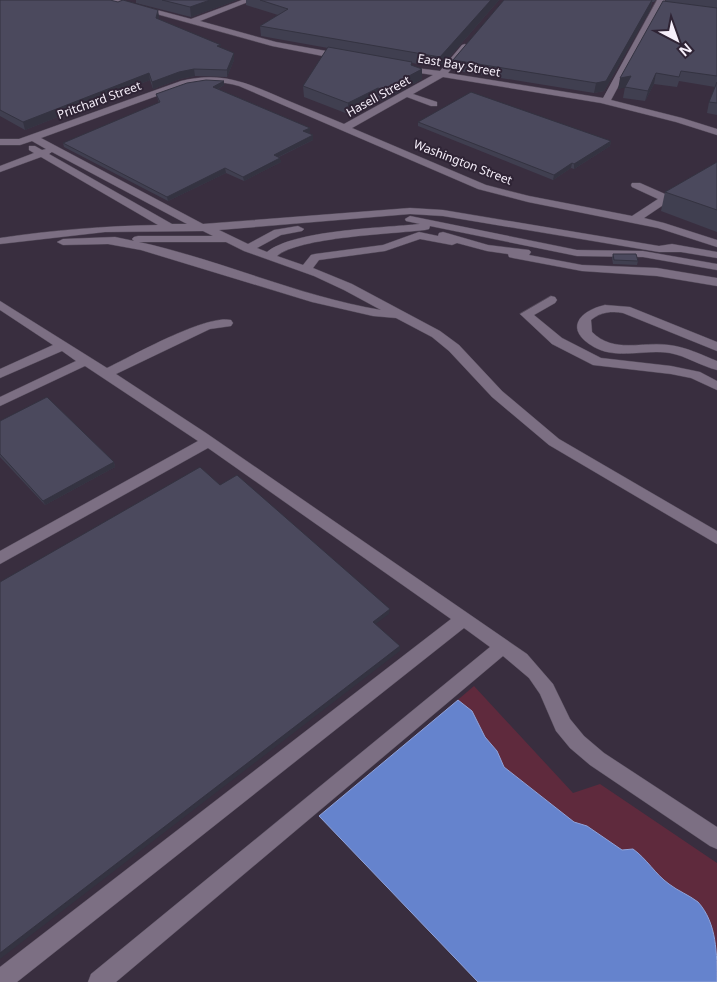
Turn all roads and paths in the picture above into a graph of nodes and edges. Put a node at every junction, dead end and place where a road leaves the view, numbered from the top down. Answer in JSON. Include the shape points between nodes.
{"nodes":[{"id":1,"x":110,"y":0,"type":"edge"},
{"id":2,"x":250,"y":0,"type":"edge"},
{"id":3,"x":124,"y":1,"type":"edge"},
{"id":4,"x":659,"y":5,"type":"edge"},
{"id":5,"x":192,"y":22,"type":"junction"},
{"id":6,"x":470,"y":40,"type":"edge"},
{"id":7,"x":348,"y":58,"type":"edge"},
{"id":8,"x":393,"y":66,"type":"edge"},
{"id":9,"x":442,"y":74,"type":"junction"},
{"id":10,"x":207,"y":80,"type":"joint"},
{"id":11,"x":406,"y":94,"type":"junction"},
{"id":12,"x":604,"y":102,"type":"junction"},
{"id":13,"x":434,"y":104,"type":"dead end"},
{"id":14,"x":345,"y":128,"type":"junction"},
{"id":15,"x":717,"y":132,"type":"edge"},
{"id":16,"x":33,"y":138,"type":"junction"},
{"id":17,"x":0,"y":142,"type":"edge"},
{"id":18,"x":20,"y":142,"type":"junction"},
{"id":19,"x":54,"y":149,"type":"junction"},
{"id":20,"x":41,"y":154,"type":"junction"},
{"id":21,"x":0,"y":169,"type":"edge"},
{"id":22,"x":688,"y":184,"type":"edge"},
{"id":23,"x":636,"y":185,"type":"dead end"},
{"id":24,"x":568,"y":194,"type":"dead end"},
{"id":25,"x":666,"y":199,"type":"junction"},
{"id":26,"x":564,"y":206,"type":"junction"},
{"id":27,"x":634,"y":220,"type":"junction"},
{"id":28,"x":203,"y":227,"type":"junction"},
{"id":29,"x":170,"y":228,"type":"junction"},
{"id":30,"x":227,"y":239,"type":"junction"},
{"id":31,"x":106,"y":240,"type":"junction"},
{"id":32,"x":403,"y":241,"type":"junction"},
{"id":33,"x":0,"y":242,"type":"edge"},
{"id":34,"x":717,"y":244,"type":"edge"},
{"id":35,"x":0,"y":251,"type":"edge"},
{"id":36,"x":717,"y":255,"type":"edge"},
{"id":37,"x":268,"y":257,"type":"junction"},
{"id":38,"x":717,"y":267,"type":"edge"},
{"id":39,"x":306,"y":270,"type":"junction"},
{"id":40,"x":717,"y":272,"type":"edge"},
{"id":41,"x":717,"y":276,"type":"edge"},
{"id":42,"x":717,"y":282,"type":"edge"},
{"id":43,"x":551,"y":300,"type":"dead end"},
{"id":44,"x":0,"y":305,"type":"edge"},
{"id":45,"x":403,"y":316,"type":"junction"},
{"id":46,"x":227,"y":323,"type":"dead end"},
{"id":47,"x":63,"y":346,"type":"junction"},
{"id":48,"x":717,"y":348,"type":"edge"},
{"id":49,"x":86,"y":361,"type":"junction"},
{"id":50,"x":717,"y":366,"type":"edge"},
{"id":51,"x":0,"y":374,"type":"edge"},
{"id":52,"x":106,"y":374,"type":"junction"},
{"id":53,"x":717,"y":386,"type":"edge"},
{"id":54,"x":0,"y":402,"type":"edge"},
{"id":55,"x":208,"y":441,"type":"junction"},
{"id":56,"x":717,"y":538,"type":"edge"},
{"id":57,"x":0,"y":558,"type":"edge"},
{"id":58,"x":464,"y":619,"type":"junction"},
{"id":59,"x":503,"y":646,"type":"junction"},
{"id":60,"x":717,"y":839,"type":"edge"},
{"id":61,"x":0,"y":981,"type":"edge"},
{"id":62,"x":99,"y":982,"type":"edge"}],
"edges":[{"from":1,"to":3,"type":"street"},
{"from":2,"to":5,"type":"street"},
{"from":3,"to":5,"type":"street"},
{"from":4,"to":12,"type":"street"},
{"from":5,"to":7,"type":"street","via":[[274,44]]},
{"from":6,"to":9,"type":"street","name":"Hasell Street"},
{"from":8,"to":9,"type":"street","name":"East Bay Street"},
{"from":9,"to":11,"type":"street","name":"Hasell Street"},
{"from":9,"to":12,"type":"street","name":"East Bay Street"},
{"from":10,"to":14,"type":"street","name":"Washington Street","via":[[242,84]]},
{"from":10,"to":16,"type":"street","name":"Pritchard Street","via":[[184,83]]},
{"from":11,"to":13,"type":"street"},
{"from":11,"to":14,"type":"street","name":"Hasell Street"},
{"from":12,"to":15,"type":"street","name":"East Bay Street","via":[[684,120]]},
{"from":14,"to":26,"type":"street","name":"Washington Street","via":[[482,187]]},
{"from":16,"to":18,"type":"street","name":"Pritchard Street"},
{"from":16,"to":19,"type":"street"},
{"from":17,"to":18,"type":"street","name":"Pritchard Street"},
{"from":18,"to":20,"type":"street"},
{"from":19,"to":20,"type":"street"},
{"from":19,"to":28,"type":"street"},
{"from":20,"to":21,"type":"street"},
{"from":20,"to":29,"type":"street"},
{"from":22,"to":25,"type":"street"},
{"from":23,"to":25,"type":"street"},
{"from":24,"to":26,"type":"street"},
{"from":25,"to":27,"type":"street"},
{"from":26,"to":27,"type":"street","name":"Washington Street"},
{"from":27,"to":34,"type":"street","name":"Washington Street","via":[[676,229]]},
{"from":28,"to":29,"type":"street"},
{"from":28,"to":30,"type":"street"},
{"from":28,"to":36,"type":"street","via":[[410,211],[443,213],[659,249]]},
{"from":29,"to":33,"type":"street","via":[[40,234]]},
{"from":30,"to":31,"type":"street"},
{"from":30,"to":37,"type":"street"},
{"from":31,"to":35,"type":"street"},
{"from":31,"to":45,"type":"street","via":[[168,252],[358,310]]},
{"from":32,"to":37,"type":"street"},
{"from":32,"to":39,"type":"street","via":[[385,248],[315,257]]},
{"from":32,"to":42,"type":"street","via":[[419,235],[483,253],[511,254],[582,268],[657,272]]},
{"from":37,"to":38,"type":"street","via":[[286,236],[299,233],[427,223],[577,253],[643,254]]},
{"from":37,"to":39,"type":"street"},
{"from":37,"to":40,"type":"street","via":[[279,248],[302,240],[424,226],[570,257],[643,259]]},
{"from":37,"to":41,"type":"street","via":[[303,246],[422,231],[487,248],[579,263],[645,264]]},
{"from":39,"to":45,"type":"street","via":[[348,287]]},
{"from":43,"to":53,"type":"street","via":[[526,314],[557,341],[598,362],[671,370],[695,375]]},
{"from":44,"to":47,"type":"street"},
{"from":45,"to":56,"type":"street","via":[[454,348],[488,385],[554,442]]},
{"from":46,"to":52,"type":"street","via":[[207,326]]},
{"from":47,"to":49,"type":"street"},
{"from":47,"to":51,"type":"street"},
{"from":48,"to":50,"type":"street","via":[[626,310],[598,310],[586,316],[583,326],[590,338],[603,346],[623,350],[670,349]]},
{"from":49,"to":52,"type":"street"},
{"from":49,"to":54,"type":"street"},
{"from":52,"to":55,"type":"street"},
{"from":55,"to":57,"type":"street"},
{"from":55,"to":58,"type":"street"},
{"from":58,"to":59,"type":"street"},
{"from":58,"to":61,"type":"street"},
{"from":59,"to":60,"type":"street","via":[[536,672],[548,689],[563,725],[578,742],[597,759]]},
{"from":59,"to":62,"type":"street"}]}
